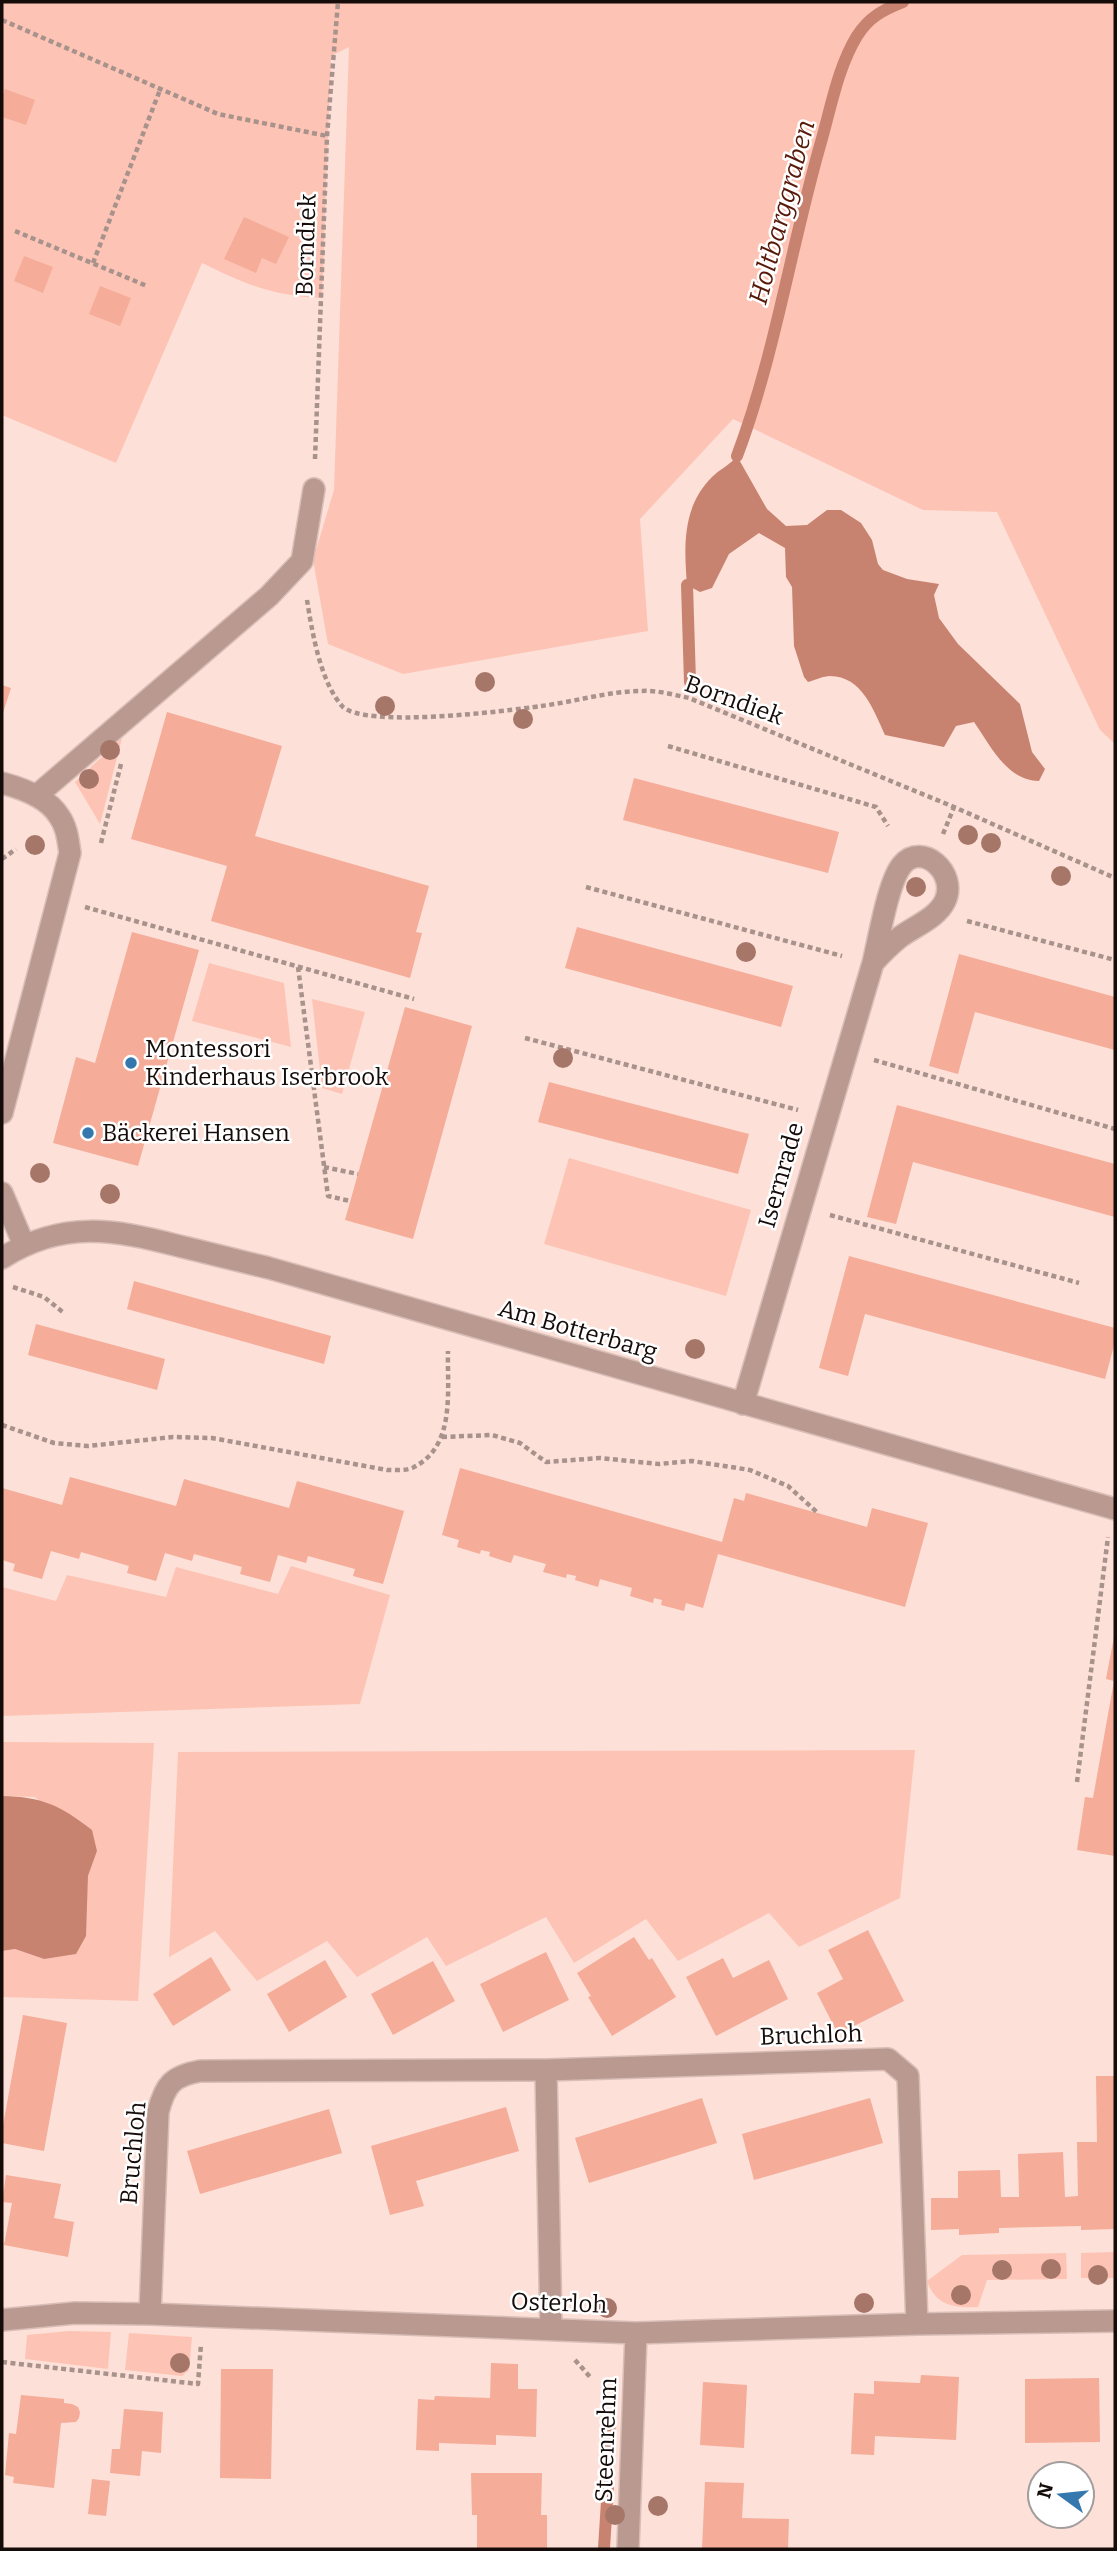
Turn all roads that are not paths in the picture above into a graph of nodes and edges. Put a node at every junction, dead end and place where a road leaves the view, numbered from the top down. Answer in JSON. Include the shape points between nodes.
{"nodes":[{"id":1,"x":314,"y":489,"type":"road end"},
{"id":2,"x":2,"y":783,"type":"edge"},
{"id":3,"x":36,"y":796,"type":"junction"},
{"id":4,"x":873,"y":962,"type":"junction"},
{"id":5,"x":2,"y":1113,"type":"edge"},
{"id":6,"x":2,"y":1193,"type":"edge"},
{"id":7,"x":24,"y":1245,"type":"junction"},
{"id":8,"x":2,"y":1258,"type":"edge"},
{"id":9,"x":743,"y":1404,"type":"junction"},
{"id":10,"x":1115,"y":1509,"type":"edge"},
{"id":11,"x":546,"y":2070,"type":"junction"},
{"id":12,"x":150,"y":2314,"type":"junction"},
{"id":13,"x":2,"y":2320,"type":"edge"},
{"id":14,"x":1115,"y":2321,"type":"edge"},
{"id":15,"x":917,"y":2324,"type":"junction"},
{"id":16,"x":551,"y":2329,"type":"junction"},
{"id":17,"x":636,"y":2333,"type":"junction"},
{"id":18,"x":628,"y":2549,"type":"edge"}],
"edges":[{"from":1,"to":3,"type":"street","via":[[302,561],[269,596]]},
{"from":2,"to":3,"type":"street"},
{"from":3,"to":5,"type":"street","via":[[59,814],[70,853]]},
{"from":4,"to":4,"type":"street","name":"Isernrade","via":[[938,912],[946,899],[949,884],[932,860],[916,857],[903,863],[895,876]]},
{"from":4,"to":9,"type":"street","name":"Isernrade"},
{"from":6,"to":7,"type":"street"},
{"from":7,"to":8,"type":"street","name":"Am Botterbarg"},
{"from":7,"to":9,"type":"street","name":"Am Botterbarg","via":[[83,1230],[128,1233],[269,1268]]},
{"from":9,"to":10,"type":"street","name":"Am Botterbarg"},
{"from":11,"to":12,"type":"street","name":"Bruchloh","via":[[200,2071],[171,2081],[158,2112]]},
{"from":11,"to":15,"type":"street","name":"Bruchloh","via":[[888,2059],[908,2076]]},
{"from":11,"to":16,"type":"street"},
{"from":12,"to":13,"type":"street","name":"Osterloh","via":[[75,2313]]},
{"from":12,"to":16,"type":"street","name":"Osterloh"},
{"from":14,"to":15,"type":"street","name":"Osterloh"},
{"from":15,"to":17,"type":"street","name":"Osterloh"},
{"from":16,"to":17,"type":"street","name":"Osterloh"},
{"from":17,"to":18,"type":"street","name":"Steenrehm"}]}
